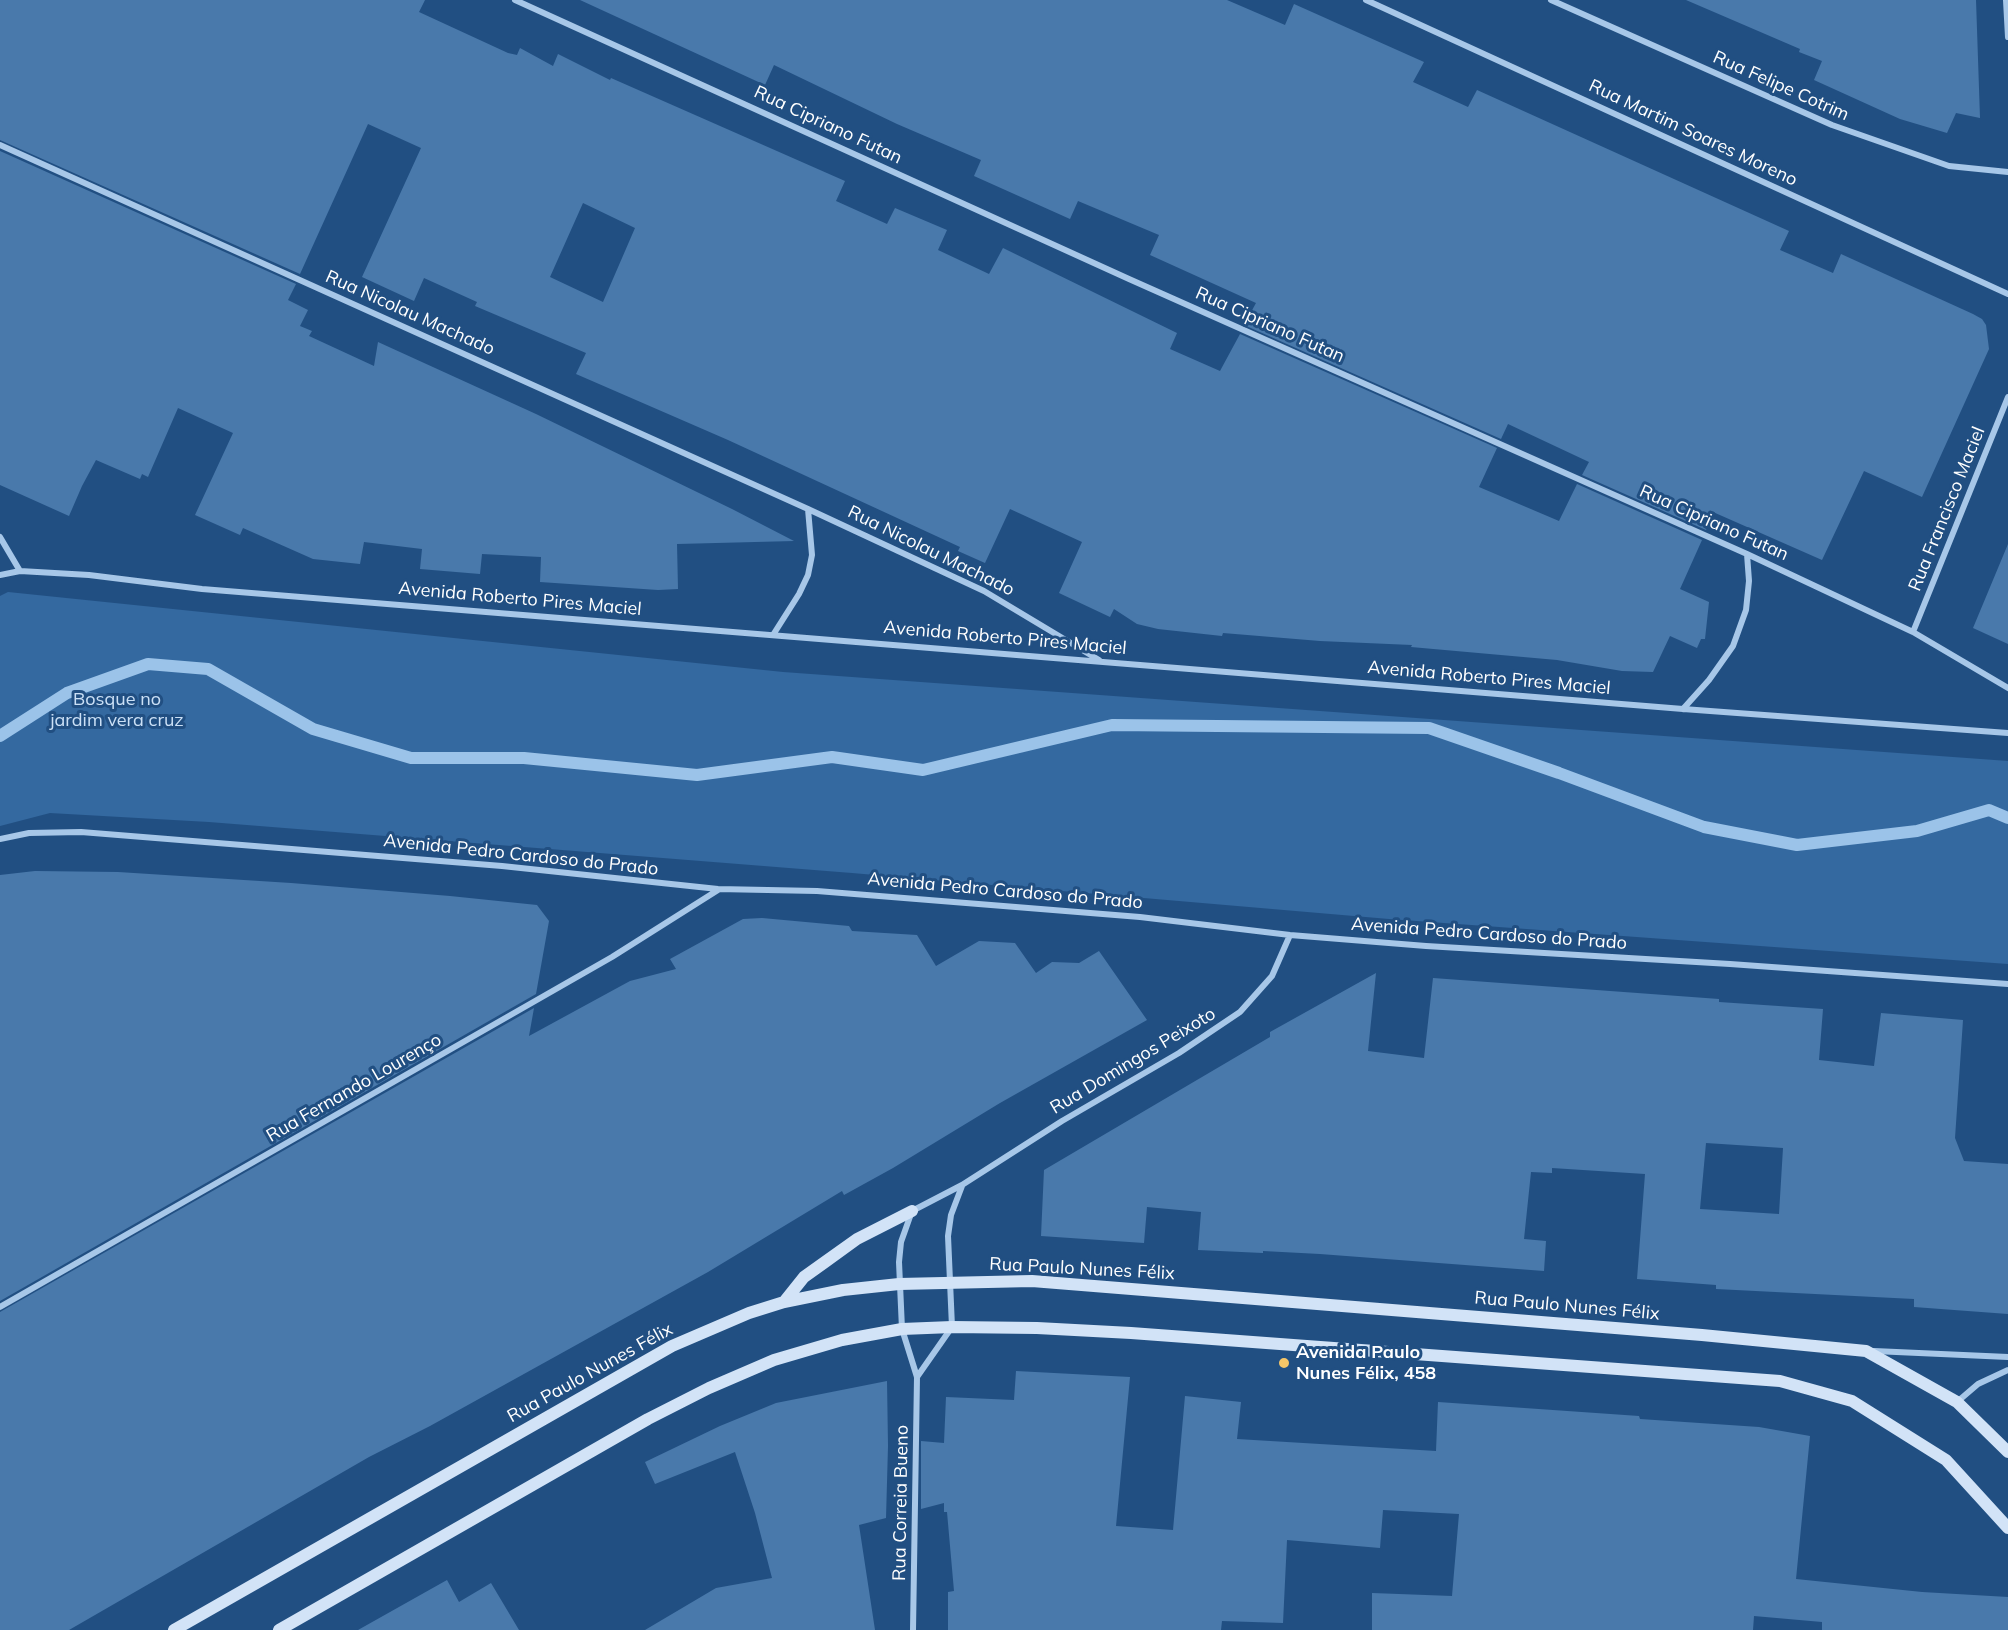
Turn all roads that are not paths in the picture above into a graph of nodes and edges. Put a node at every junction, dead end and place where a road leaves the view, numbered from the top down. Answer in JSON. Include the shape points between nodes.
{"nodes":[{"id":1,"x":514,"y":0,"type":"edge"},
{"id":2,"x":1366,"y":0,"type":"edge"},
{"id":3,"x":1551,"y":0,"type":"edge"},
{"id":4,"x":2006,"y":0,"type":"edge"},
{"id":5,"x":2008,"y":37,"type":"edge"},
{"id":6,"x":0,"y":145,"type":"edge"},
{"id":7,"x":2008,"y":172,"type":"edge"},
{"id":8,"x":2008,"y":294,"type":"edge"},
{"id":9,"x":2008,"y":397,"type":"edge"},
{"id":10,"x":808,"y":509,"type":"junction"},
{"id":11,"x":0,"y":537,"type":"edge"},
{"id":12,"x":1747,"y":554,"type":"junction"},
{"id":13,"x":20,"y":571,"type":"junction"},
{"id":14,"x":0,"y":575,"type":"edge"},
{"id":15,"x":1913,"y":632,"type":"junction"},
{"id":16,"x":773,"y":635,"type":"junction"},
{"id":17,"x":1100,"y":661,"type":"junction"},
{"id":18,"x":2008,"y":688,"type":"edge"},
{"id":19,"x":1683,"y":709,"type":"junction"},
{"id":20,"x":2008,"y":733,"type":"edge"},
{"id":21,"x":0,"y":839,"type":"edge"},
{"id":22,"x":718,"y":890,"type":"junction"},
{"id":23,"x":1290,"y":935,"type":"junction"},
{"id":24,"x":2008,"y":984,"type":"edge"},
{"id":25,"x":962,"y":1185,"type":"junction"},
{"id":26,"x":912,"y":1211,"type":"junction"},
{"id":27,"x":949,"y":1282,"type":"junction"},
{"id":28,"x":899,"y":1284,"type":"junction"},
{"id":29,"x":784,"y":1302,"type":"junction"},
{"id":30,"x":0,"y":1307,"type":"edge"},
{"id":31,"x":952,"y":1327,"type":"junction"},
{"id":32,"x":902,"y":1329,"type":"junction"},
{"id":33,"x":1866,"y":1351,"type":"junction"},
{"id":34,"x":2008,"y":1357,"type":"edge"},
{"id":35,"x":2008,"y":1370,"type":"edge"},
{"id":36,"x":917,"y":1377,"type":"junction"},
{"id":37,"x":1957,"y":1402,"type":"junction"},
{"id":38,"x":2008,"y":1452,"type":"edge"},
{"id":39,"x":2008,"y":1528,"type":"edge"},
{"id":40,"x":174,"y":1630,"type":"edge"},
{"id":41,"x":279,"y":1630,"type":"edge"},
{"id":42,"x":913,"y":1630,"type":"edge"}],
"edges":[{"from":1,"to":12,"type":"street","name":"Rua Cipriano Futan"},
{"from":2,"to":8,"type":"street","name":"Rua Martim Soares Moreno"},
{"from":3,"to":7,"type":"street","name":"Rua Felipe Cotrim","via":[[1832,125],[1949,166]]},
{"from":4,"to":5,"type":"street"},
{"from":6,"to":10,"type":"street","name":"Rua Nicolau Machado"},
{"from":9,"to":15,"type":"street","name":"Rua Francisco Maciel"},
{"from":10,"to":16,"type":"street","via":[[812,555],[808,575]]},
{"from":10,"to":17,"type":"street","name":"Rua Nicolau Machado","via":[[984,591]]},
{"from":11,"to":13,"type":"street"},
{"from":12,"to":15,"type":"street","name":"Rua Cipriano Futan"},
{"from":12,"to":19,"type":"street","via":[[1746,610],[1733,646]]},
{"from":13,"to":14,"type":"street","name":"Avenida Roberto Pires Maciel"},
{"from":13,"to":16,"type":"street","name":"Avenida Roberto Pires Maciel"},
{"from":15,"to":18,"type":"street","name":"Rua Cipriano Futan"},
{"from":16,"to":17,"type":"street","name":"Avenida Roberto Pires Maciel"},
{"from":17,"to":19,"type":"street","name":"Avenida Roberto Pires Maciel"},
{"from":19,"to":20,"type":"street","name":"Avenida Roberto Pires Maciel"},
{"from":21,"to":22,"type":"street","name":"Avenida Pedro Cardoso do Prado","via":[[29,833],[81,832],[502,866]]},
{"from":22,"to":23,"type":"street","name":"Avenida Pedro Cardoso do Prado","via":[[817,891],[1140,917]]},
{"from":22,"to":30,"type":"street","name":"Rua Fernando Lourenço","via":[[602,963]]},
{"from":23,"to":24,"type":"street","name":"Avenida Pedro Cardoso do Prado"},
{"from":23,"to":25,"type":"street","name":"Rua Domingos Peixoto","via":[[1272,976],[1240,1012]]},
{"from":25,"to":26,"type":"street","name":"Rua Domingos Peixoto"},
{"from":25,"to":27,"type":"street","via":[[949,1224]]},
{"from":26,"to":28,"type":"street","via":[[901,1242]]},
{"from":26,"to":29,"type":"main road","via":[[833,1256],[804,1277]]},
{"from":27,"to":28,"type":"main road","name":"Rua Paulo Nunes Félix"},
{"from":27,"to":31,"type":"street"},
{"from":27,"to":33,"type":"main road","name":"Rua Paulo Nunes Félix","via":[[1032,1281]]},
{"from":28,"to":29,"type":"main road","name":"Rua Paulo Nunes Félix"},
{"from":28,"to":32,"type":"street"},
{"from":29,"to":40,"type":"main road","name":"Rua Paulo Nunes Félix","via":[[672,1346]]},
{"from":31,"to":32,"type":"main road"},
{"from":31,"to":36,"type":"street"},
{"from":31,"to":39,"type":"main road","via":[[1131,1333],[1780,1381],[1852,1401],[1946,1460]]},
{"from":32,"to":36,"type":"street","name":"Rua Correia Bueno"},
{"from":32,"to":41,"type":"main road","via":[[842,1340],[774,1360],[709,1388]]},
{"from":33,"to":34,"type":"street"},
{"from":33,"to":37,"type":"main road"},
{"from":35,"to":37,"type":"street","via":[[1978,1384]]},
{"from":36,"to":42,"type":"street","name":"Rua Correia Bueno"},
{"from":37,"to":38,"type":"main road"}]}
